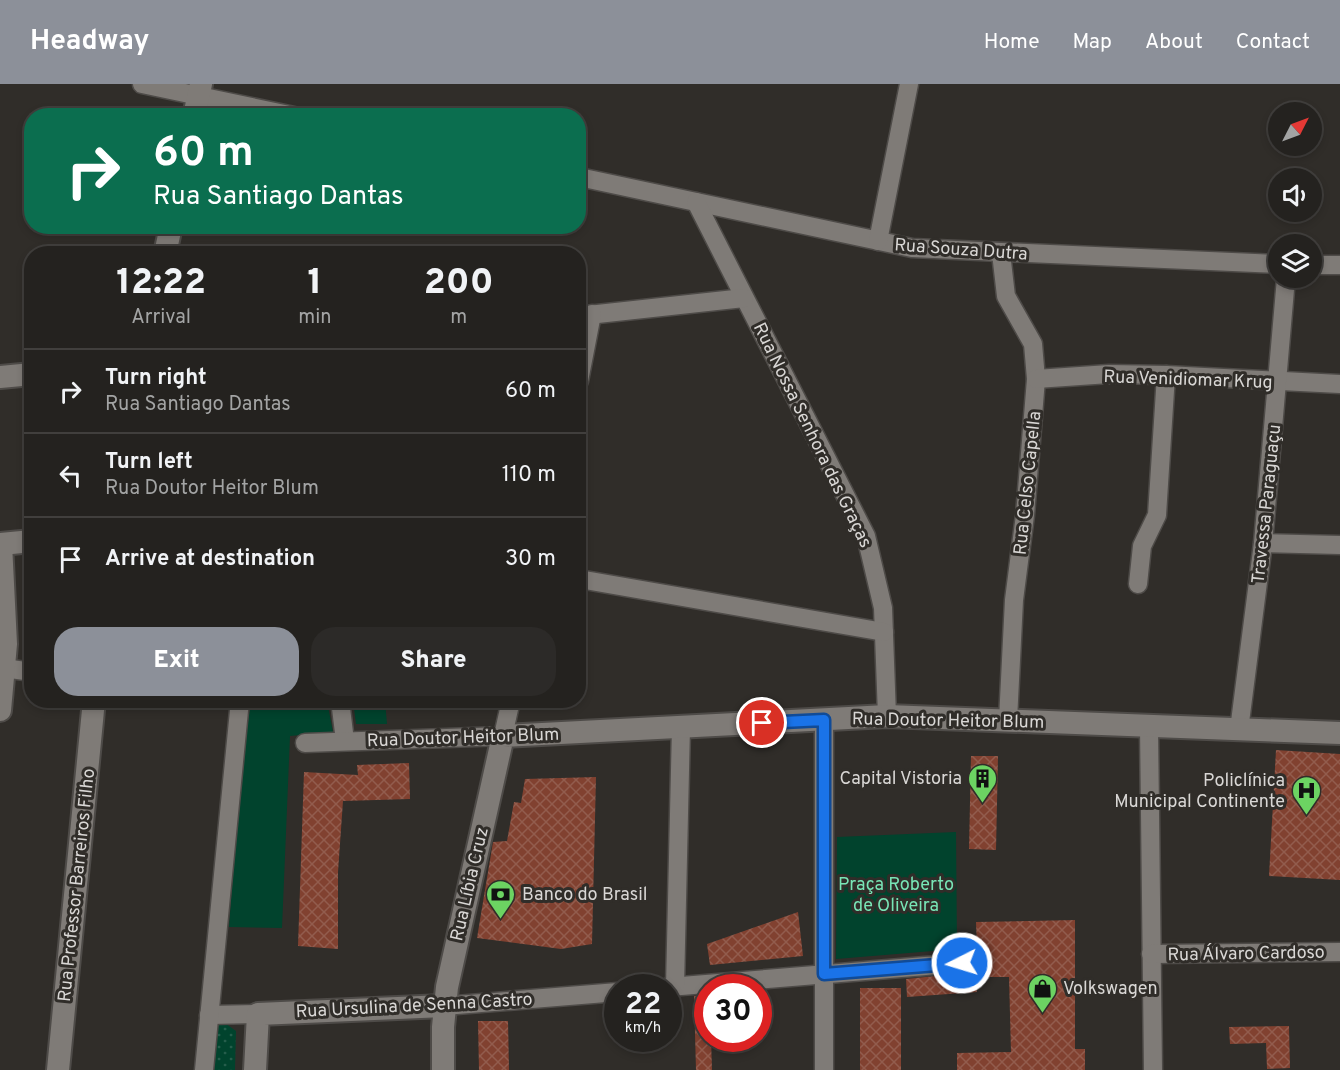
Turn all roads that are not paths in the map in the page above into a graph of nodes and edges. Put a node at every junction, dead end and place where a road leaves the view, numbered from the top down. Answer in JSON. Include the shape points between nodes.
{"nodes":[{"id":1,"x":142,"y":84,"type":"edge"},
{"id":2,"x":909,"y":84,"type":"edge"},
{"id":3,"x":198,"y":98,"type":"edge"},
{"id":4,"x":251,"y":108,"type":"edge"},
{"id":5,"x":586,"y":178,"type":"edge"},
{"id":6,"x":696,"y":202,"type":"junction"},
{"id":7,"x":878,"y":241,"type":"junction"},
{"id":8,"x":1001,"y":253,"type":"junction"},
{"id":9,"x":1268,"y":264,"type":"edge"},
{"id":10,"x":1322,"y":265,"type":"edge"},
{"id":11,"x":1340,"y":265,"type":"edge"},
{"id":12,"x":1285,"y":288,"type":"edge"},
{"id":13,"x":744,"y":298,"type":"junction"},
{"id":14,"x":586,"y":315,"type":"edge"},
{"id":15,"x":24,"y":375,"type":"edge"},
{"id":16,"x":1166,"y":375,"type":"junction"},
{"id":17,"x":0,"y":378,"type":"edge"},
{"id":18,"x":1036,"y":379,"type":"junction"},
{"id":19,"x":1278,"y":382,"type":"junction"},
{"id":20,"x":1340,"y":384,"type":"edge"},
{"id":21,"x":24,"y":542,"type":"edge"},
{"id":22,"x":1263,"y":543,"type":"junction"},
{"id":23,"x":1,"y":544,"type":"edge"},
{"id":24,"x":1340,"y":545,"type":"edge"},
{"id":25,"x":586,"y":580,"type":"edge"},
{"id":26,"x":1138,"y":584,"type":"dead end"},
{"id":27,"x":884,"y":632,"type":"junction"},
{"id":28,"x":4,"y":668,"type":"junction"},
{"id":29,"x":24,"y":671,"type":"edge"},
{"id":30,"x":93,"y":708,"type":"edge"},
{"id":31,"x":239,"y":708,"type":"edge"},
{"id":32,"x":341,"y":708,"type":"edge"},
{"id":33,"x":509,"y":708,"type":"edge"},
{"id":34,"x":0,"y":710,"type":"edge"},
{"id":35,"x":887,"y":716,"type":"junction"},
{"id":36,"x":824,"y":720,"type":"junction"},
{"id":37,"x":1008,"y":720,"type":"junction"},
{"id":38,"x":681,"y":727,"type":"junction"},
{"id":39,"x":1149,"y":727,"type":"junction"},
{"id":40,"x":1239,"y":730,"type":"junction"},
{"id":41,"x":1340,"y":733,"type":"edge"},
{"id":42,"x":503,"y":736,"type":"junction"},
{"id":43,"x":345,"y":741,"type":"junction"},
{"id":44,"x":305,"y":743,"type":"dead end"},
{"id":45,"x":1340,"y":952,"type":"edge"},
{"id":46,"x":1151,"y":954,"type":"junction"},
{"id":47,"x":962,"y":963,"type":"dead end"},
{"id":48,"x":672,"y":974,"type":"edge"},
{"id":49,"x":824,"y":974,"type":"junction"},
{"id":50,"x":682,"y":986,"type":"edge"},
{"id":51,"x":604,"y":993,"type":"edge"},
{"id":52,"x":444,"y":1006,"type":"junction"},
{"id":53,"x":258,"y":1014,"type":"junction"},
{"id":54,"x":209,"y":1015,"type":"junction"},
{"id":55,"x":58,"y":1070,"type":"edge"},
{"id":56,"x":204,"y":1070,"type":"edge"},
{"id":57,"x":255,"y":1070,"type":"edge"},
{"id":58,"x":443,"y":1070,"type":"edge"},
{"id":59,"x":824,"y":1070,"type":"edge"},
{"id":60,"x":1153,"y":1070,"type":"edge"}],
"edges":[{"from":1,"to":3,"type":"street"},
{"from":2,"to":7,"type":"street"},
{"from":3,"to":4,"type":"street"},
{"from":5,"to":6,"type":"street","name":"Rua Souza Dutra"},
{"from":6,"to":7,"type":"street","name":"Rua Souza Dutra"},
{"from":6,"to":13,"type":"street","name":"Rua Nossa Senhora das Graças"},
{"from":7,"to":8,"type":"street","name":"Rua Souza Dutra","via":[[942,251]]},
{"from":8,"to":9,"type":"street","name":"Rua Souza Dutra"},
{"from":8,"to":18,"type":"street","name":"Rua Celso Capella","via":[[1006,296],[1033,344]]},
{"from":10,"to":11,"type":"street"},
{"from":12,"to":19,"type":"street","name":"Travessa Paraguaçu"},
{"from":13,"to":14,"type":"street"},
{"from":13,"to":27,"type":"street","name":"Rua Nossa Senhora das Graças","via":[[866,536],[879,586]]},
{"from":15,"to":17,"type":"street"},
{"from":16,"to":18,"type":"street","name":"Rua Venidiomar Krug"},
{"from":16,"to":19,"type":"street","name":"Rua Venidiomar Krug"},
{"from":16,"to":26,"type":"street","via":[[1159,501],[1143,546]]},
{"from":18,"to":37,"type":"street","name":"Rua Celso Capella","via":[[1014,600]]},
{"from":19,"to":20,"type":"street","name":"Rua Venidiomar Krug"},
{"from":19,"to":22,"type":"street","name":"Travessa Paraguaçu"},
{"from":21,"to":23,"type":"street"},
{"from":22,"to":24,"type":"street"},
{"from":22,"to":40,"type":"street","name":"Travessa Paraguaçu"},
{"from":23,"to":28,"type":"street"},
{"from":25,"to":27,"type":"street"},
{"from":27,"to":35,"type":"street","name":"Rua Nossa Senhora das Graças"},
{"from":28,"to":29,"type":"street"},
{"from":28,"to":34,"type":"street"},
{"from":30,"to":55,"type":"street","name":"Rua Professor Barreiros Filho"},
{"from":31,"to":54,"type":"street"},
{"from":32,"to":43,"type":"street"},
{"from":33,"to":42,"type":"street","name":"Rua Líbia Cruz"},
{"from":35,"to":36,"type":"street","name":"Rua Doutor Heitor Blum"},
{"from":35,"to":37,"type":"street","name":"Rua Doutor Heitor Blum"},
{"from":36,"to":38,"type":"street","name":"Rua Doutor Heitor Blum"},
{"from":36,"to":49,"type":"street"},
{"from":37,"to":39,"type":"street","name":"Rua Doutor Heitor Blum"},
{"from":38,"to":42,"type":"street","name":"Rua Doutor Heitor Blum"},
{"from":38,"to":48,"type":"street"},
{"from":39,"to":40,"type":"street","name":"Rua Doutor Heitor Blum"},
{"from":39,"to":46,"type":"street"},
{"from":40,"to":41,"type":"street","name":"Rua Doutor Heitor Blum"},
{"from":42,"to":43,"type":"street","name":"Rua Doutor Heitor Blum"},
{"from":42,"to":52,"type":"street","name":"Rua Líbia Cruz","via":[[453,950]]},
{"from":43,"to":44,"type":"street","name":"Rua Doutor Heitor Blum"},
{"from":45,"to":46,"type":"street","name":"Rua Álvaro Cardoso"},
{"from":46,"to":60,"type":"street"},
{"from":47,"to":49,"type":"street"},
{"from":49,"to":50,"type":"street"},
{"from":49,"to":59,"type":"street"},
{"from":51,"to":52,"type":"street","name":"Rua Ursulina de Senna Castro"},
{"from":52,"to":53,"type":"street","name":"Rua Ursulina de Senna Castro"},
{"from":52,"to":58,"type":"street","name":"Rua Líbia Cruz"},
{"from":53,"to":54,"type":"street","name":"Rua Ursulina de Senna Castro"},
{"from":53,"to":57,"type":"street"},
{"from":54,"to":56,"type":"street"}]}
